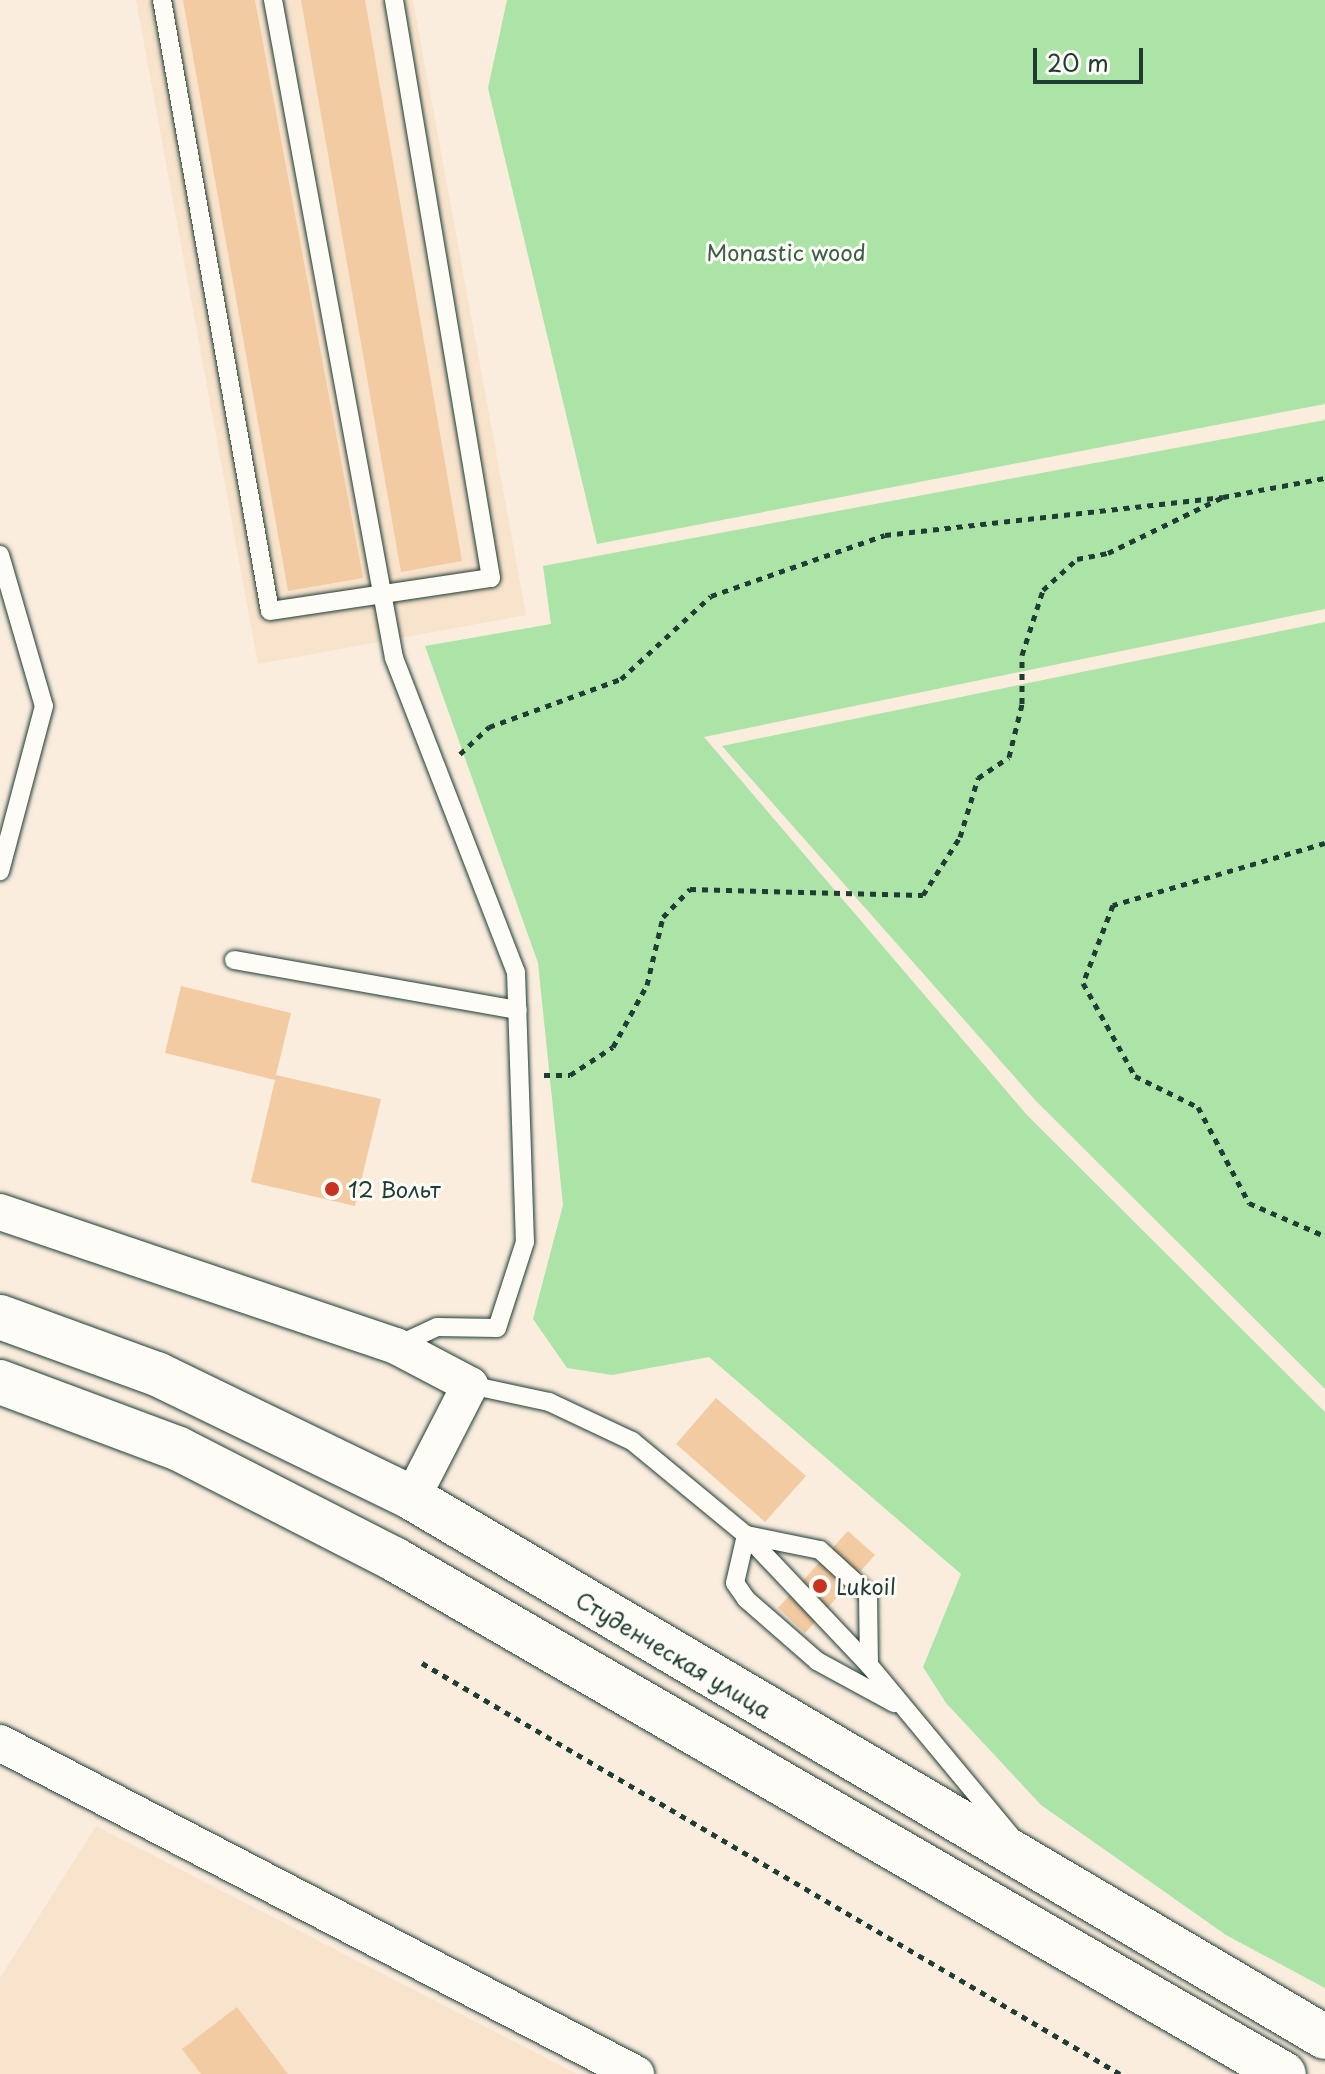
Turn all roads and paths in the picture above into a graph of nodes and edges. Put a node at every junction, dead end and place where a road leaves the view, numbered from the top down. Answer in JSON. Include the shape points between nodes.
{"nodes":[{"id":1,"x":162,"y":0,"type":"edge"},
{"id":2,"x":273,"y":0,"type":"edge"},
{"id":3,"x":394,"y":0,"type":"edge"},
{"id":4,"x":1325,"y":478,"type":"edge"},
{"id":5,"x":1223,"y":497,"type":"junction"},
{"id":6,"x":0,"y":555,"type":"edge"},
{"id":7,"x":382,"y":594,"type":"junction"},
{"id":8,"x":438,"y":773,"type":"junction"},
{"id":9,"x":1325,"y":843,"type":"edge"},
{"id":10,"x":0,"y":871,"type":"edge"},
{"id":11,"x":234,"y":960,"type":"dead end"},
{"id":12,"x":518,"y":1010,"type":"junction"},
{"id":13,"x":520,"y":1064,"type":"junction"},
{"id":14,"x":0,"y":1212,"type":"edge"},
{"id":15,"x":1325,"y":1236,"type":"edge"},
{"id":16,"x":0,"y":1317,"type":"edge"},
{"id":17,"x":396,"y":1346,"type":"junction"},
{"id":18,"x":0,"y":1382,"type":"edge"},
{"id":19,"x":470,"y":1385,"type":"junction"},
{"id":20,"x":412,"y":1498,"type":"junction"},
{"id":21,"x":746,"y":1535,"type":"junction"},
{"id":22,"x":394,"y":1559,"type":"junction"},
{"id":23,"x":422,"y":1663,"type":"dead end"},
{"id":24,"x":869,"y":1665,"type":"junction"},
{"id":25,"x":904,"y":1709,"type":"junction"},
{"id":26,"x":0,"y":1743,"type":"edge"},
{"id":27,"x":1047,"y":1878,"type":"junction"},
{"id":28,"x":1325,"y":2037,"type":"edge"},
{"id":29,"x":636,"y":2074,"type":"edge"},
{"id":30,"x":1120,"y":2074,"type":"edge"},
{"id":31,"x":1284,"y":2074,"type":"edge"}],
"edges":[{"from":1,"to":7,"type":"lane","via":[[270,611]]},
{"from":2,"to":7,"type":"lane"},
{"from":3,"to":7,"type":"lane","via":[[491,578]]},
{"from":4,"to":5,"type":"path"},
{"from":5,"to":8,"type":"path","via":[[870,540],[711,596],[621,679],[489,727]]},
{"from":5,"to":13,"type":"path","via":[[1108,553],[1077,559],[1043,590],[1022,655],[1022,704],[1009,757],[978,778],[960,837],[923,895],[690,889],[663,917],[647,985],[613,1047],[570,1075],[530,1075]]},
{"from":6,"to":10,"type":"lane","via":[[44,706]]},
{"from":7,"to":8,"type":"lane","via":[[394,658]]},
{"from":8,"to":12,"type":"lane","via":[[516,972]]},
{"from":9,"to":15,"type":"path","via":[[1113,905],[1083,983],[1135,1076],[1198,1107],[1249,1203]]},
{"from":11,"to":12,"type":"lane"},
{"from":12,"to":13,"type":"lane"},
{"from":13,"to":17,"type":"lane","via":[[525,1242],[497,1328],[437,1327]]},
{"from":14,"to":17,"type":"street"},
{"from":16,"to":20,"type":"main road","name":"Студенческая улица","via":[[157,1374]]},
{"from":17,"to":19,"type":"street"},
{"from":18,"to":22,"type":"main road","via":[[179,1449]]},
{"from":19,"to":20,"type":"street"},
{"from":19,"to":21,"type":"lane","via":[[549,1402],[632,1441]]},
{"from":20,"to":22,"type":"main road"},
{"from":20,"to":27,"type":"main road","name":"Студенческая улица"},
{"from":21,"to":24,"type":"lane"},
{"from":21,"to":24,"type":"lane","via":[[820,1550],[868,1594]]},
{"from":21,"to":25,"type":"lane","via":[[735,1583],[746,1599],[817,1661]]},
{"from":22,"to":31,"type":"main road"},
{"from":23,"to":30,"type":"path"},
{"from":24,"to":25,"type":"lane"},
{"from":25,"to":27,"type":"lane"},
{"from":26,"to":29,"type":"street"},
{"from":27,"to":28,"type":"main road","name":"Студенческая улица"}]}
